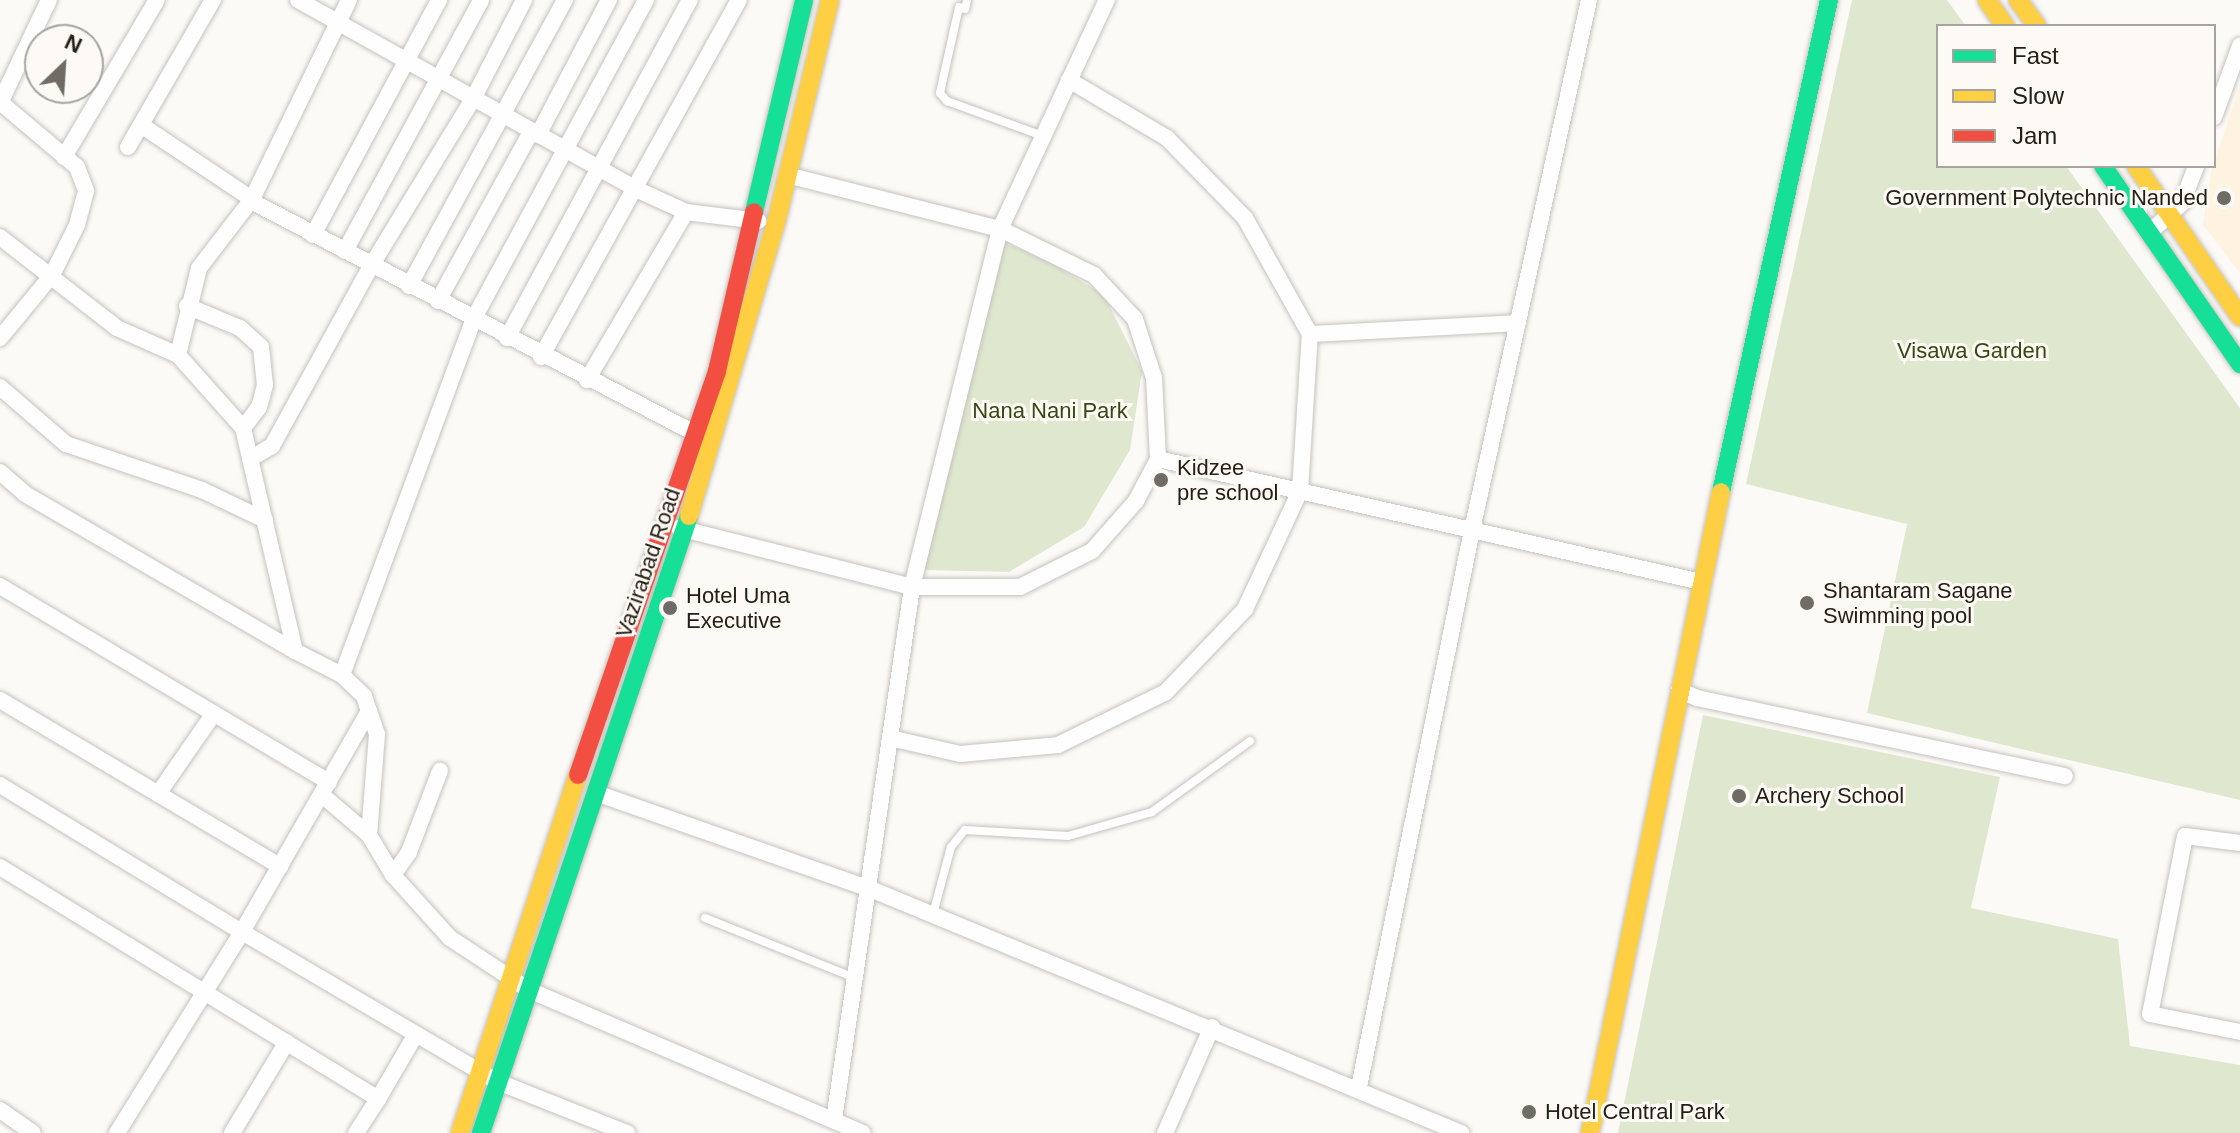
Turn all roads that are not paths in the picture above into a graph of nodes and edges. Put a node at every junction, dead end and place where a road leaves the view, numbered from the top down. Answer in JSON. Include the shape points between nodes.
{"nodes":[{"id":1,"x":49,"y":0,"type":"edge"},
{"id":2,"x":157,"y":0,"type":"edge"},
{"id":3,"x":213,"y":0,"type":"edge"},
{"id":4,"x":298,"y":0,"type":"edge"},
{"id":5,"x":349,"y":0,"type":"edge"},
{"id":6,"x":439,"y":0,"type":"edge"},
{"id":7,"x":481,"y":0,"type":"edge"},
{"id":8,"x":524,"y":0,"type":"edge"},
{"id":9,"x":565,"y":0,"type":"edge"},
{"id":10,"x":609,"y":0,"type":"edge"},
{"id":11,"x":646,"y":0,"type":"edge"},
{"id":12,"x":690,"y":0,"type":"edge"},
{"id":13,"x":739,"y":0,"type":"edge"},
{"id":14,"x":804,"y":0,"type":"edge"},
{"id":15,"x":830,"y":0,"type":"edge"},
{"id":16,"x":1107,"y":0,"type":"edge"},
{"id":17,"x":1589,"y":0,"type":"edge"},
{"id":18,"x":1829,"y":0,"type":"edge"},
{"id":19,"x":1987,"y":0,"type":"edge"},
{"id":20,"x":2018,"y":0,"type":"edge"},
{"id":21,"x":964,"y":5,"type":"edge"},
{"id":22,"x":337,"y":23,"type":"junction"},
{"id":23,"x":2004,"y":24,"type":"edge"},
{"id":24,"x":2036,"y":24,"type":"edge"},
{"id":25,"x":2240,"y":46,"type":"edge"},
{"id":26,"x":406,"y":61,"type":"junction"},
{"id":27,"x":438,"y":80,"type":"junction"},
{"id":28,"x":1069,"y":80,"type":"junction"},
{"id":29,"x":473,"y":99,"type":"junction"},
{"id":30,"x":0,"y":103,"type":"edge"},
{"id":31,"x":2216,"y":112,"type":"edge"},
{"id":32,"x":504,"y":115,"type":"junction"},
{"id":33,"x":141,"y":125,"type":"junction"},
{"id":34,"x":535,"y":134,"type":"junction"},
{"id":35,"x":1043,"y":136,"type":"junction"},
{"id":36,"x":128,"y":147,"type":"dead end"},
{"id":37,"x":563,"y":149,"type":"junction"},
{"id":38,"x":64,"y":157,"type":"junction"},
{"id":39,"x":600,"y":168,"type":"junction"},
{"id":40,"x":2104,"y":168,"type":"edge"},
{"id":41,"x":2137,"y":168,"type":"edge"},
{"id":42,"x":2195,"y":168,"type":"edge"},
{"id":43,"x":787,"y":175,"type":"junction"},
{"id":44,"x":638,"y":190,"type":"junction"},
{"id":45,"x":252,"y":200,"type":"junction"},
{"id":46,"x":686,"y":212,"type":"junction"},
{"id":47,"x":2170,"y":214,"type":"junction"},
{"id":48,"x":756,"y":221,"type":"junction"},
{"id":49,"x":776,"y":223,"type":"junction"},
{"id":50,"x":1000,"y":229,"type":"junction"},
{"id":51,"x":2149,"y":233,"type":"junction"},
{"id":52,"x":313,"y":235,"type":"junction"},
{"id":53,"x":0,"y":237,"type":"edge"},
{"id":54,"x":345,"y":251,"type":"junction"},
{"id":55,"x":371,"y":266,"type":"junction"},
{"id":56,"x":52,"y":275,"type":"junction"},
{"id":57,"x":409,"y":286,"type":"junction"},
{"id":58,"x":438,"y":301,"type":"junction"},
{"id":59,"x":187,"y":306,"type":"junction"},
{"id":60,"x":2240,"y":317,"type":"edge"},
{"id":61,"x":473,"y":320,"type":"junction"},
{"id":62,"x":1517,"y":323,"type":"junction"},
{"id":63,"x":1310,"y":334,"type":"junction"},
{"id":64,"x":0,"y":338,"type":"edge"},
{"id":65,"x":507,"y":338,"type":"junction"},
{"id":66,"x":178,"y":355,"type":"junction"},
{"id":67,"x":541,"y":357,"type":"junction"},
{"id":68,"x":2240,"y":364,"type":"edge"},
{"id":69,"x":587,"y":380,"type":"junction"},
{"id":70,"x":0,"y":387,"type":"edge"},
{"id":71,"x":243,"y":428,"type":"junction"},
{"id":72,"x":698,"y":435,"type":"junction"},
{"id":73,"x":250,"y":459,"type":"junction"},
{"id":74,"x":1158,"y":459,"type":"junction"},
{"id":75,"x":0,"y":472,"type":"edge"},
{"id":76,"x":1300,"y":491,"type":"junction"},
{"id":77,"x":265,"y":520,"type":"junction"},
{"id":78,"x":665,"y":525,"type":"junction"},
{"id":79,"x":685,"y":530,"type":"junction"},
{"id":80,"x":1472,"y":530,"type":"junction"},
{"id":81,"x":1701,"y":582,"type":"junction"},
{"id":82,"x":0,"y":586,"type":"edge"},
{"id":83,"x":912,"y":587,"type":"junction"},
{"id":84,"x":295,"y":651,"type":"junction"},
{"id":85,"x":342,"y":675,"type":"junction"},
{"id":86,"x":1679,"y":690,"type":"junction"},
{"id":87,"x":0,"y":700,"type":"edge"},
{"id":88,"x":369,"y":711,"type":"junction"},
{"id":89,"x":214,"y":713,"type":"junction"},
{"id":90,"x":890,"y":738,"type":"junction"},
{"id":91,"x":1250,"y":741,"type":"dead end"},
{"id":92,"x":440,"y":771,"type":"dead end"},
{"id":93,"x":2065,"y":776,"type":"dead end"},
{"id":94,"x":0,"y":785,"type":"edge"},
{"id":95,"x":326,"y":788,"type":"junction"},
{"id":96,"x":596,"y":793,"type":"junction"},
{"id":97,"x":158,"y":794,"type":"junction"},
{"id":98,"x":369,"y":835,"type":"junction"},
{"id":99,"x":2240,"y":843,"type":"edge"},
{"id":100,"x":280,"y":866,"type":"junction"},
{"id":101,"x":0,"y":867,"type":"edge"},
{"id":102,"x":393,"y":875,"type":"junction"},
{"id":103,"x":868,"y":888,"type":"junction"},
{"id":104,"x":933,"y":914,"type":"junction"},
{"id":105,"x":705,"y":918,"type":"dead end"},
{"id":106,"x":242,"y":932,"type":"junction"},
{"id":107,"x":509,"y":975,"type":"junction"},
{"id":108,"x":855,"y":978,"type":"junction"},
{"id":109,"x":529,"y":990,"type":"junction"},
{"id":110,"x":205,"y":991,"type":"junction"},
{"id":111,"x":1212,"y":1027,"type":"junction"},
{"id":112,"x":2240,"y":1032,"type":"edge"},
{"id":113,"x":416,"y":1034,"type":"junction"},
{"id":114,"x":287,"y":1042,"type":"junction"},
{"id":115,"x":481,"y":1072,"type":"junction"},
{"id":116,"x":498,"y":1082,"type":"junction"},
{"id":117,"x":1359,"y":1087,"type":"junction"},
{"id":118,"x":378,"y":1099,"type":"junction"},
{"id":119,"x":0,"y":1110,"type":"edge"},
{"id":120,"x":834,"y":1120,"type":"junction"},
{"id":121,"x":33,"y":1133,"type":"edge"},
{"id":122,"x":117,"y":1133,"type":"edge"},
{"id":123,"x":232,"y":1133,"type":"edge"},
{"id":124,"x":356,"y":1133,"type":"edge"},
{"id":125,"x":460,"y":1133,"type":"edge"},
{"id":126,"x":481,"y":1133,"type":"edge"},
{"id":127,"x":627,"y":1133,"type":"edge"},
{"id":128,"x":863,"y":1133,"type":"edge"},
{"id":129,"x":1165,"y":1133,"type":"edge"},
{"id":130,"x":1461,"y":1133,"type":"edge"},
{"id":131,"x":1590,"y":1133,"type":"edge"}],
"edges":[{"from":1,"to":30,"type":"street"},
{"from":2,"to":38,"type":"street"},
{"from":3,"to":33,"type":"street"},
{"from":4,"to":22,"type":"street"},
{"from":5,"to":22,"type":"street"},
{"from":6,"to":26,"type":"street"},
{"from":7,"to":27,"type":"street"},
{"from":8,"to":29,"type":"street"},
{"from":9,"to":32,"type":"street"},
{"from":10,"to":34,"type":"street"},
{"from":11,"to":37,"type":"street"},
{"from":12,"to":39,"type":"street"},
{"from":13,"to":44,"type":"street"},
{"from":14,"to":48,"type":"main road","name":"Vazirabad Road"},
{"from":15,"to":43,"type":"main road","name":"Vazirabad Road"},
{"from":16,"to":28,"type":"street"},
{"from":17,"to":62,"type":"street"},
{"from":18,"to":81,"type":"main road"},
{"from":19,"to":23,"type":"main road"},
{"from":20,"to":24,"type":"main road"},
{"from":21,"to":35,"type":"lane","via":[[940,93],[947,101]]},
{"from":22,"to":26,"type":"street"},
{"from":22,"to":45,"type":"street"},
{"from":25,"to":31,"type":"street"},
{"from":26,"to":27,"type":"street"},
{"from":26,"to":52,"type":"street"},
{"from":27,"to":29,"type":"street"},
{"from":27,"to":54,"type":"street"},
{"from":28,"to":35,"type":"street"},
{"from":28,"to":63,"type":"street","via":[[1167,138],[1245,218]]},
{"from":29,"to":32,"type":"street"},
{"from":29,"to":55,"type":"street"},
{"from":30,"to":38,"type":"street"},
{"from":32,"to":34,"type":"street"},
{"from":32,"to":57,"type":"street"},
{"from":33,"to":36,"type":"street"},
{"from":33,"to":45,"type":"street"},
{"from":34,"to":37,"type":"street"},
{"from":34,"to":58,"type":"street"},
{"from":35,"to":50,"type":"street"},
{"from":37,"to":39,"type":"street"},
{"from":37,"to":61,"type":"street"},
{"from":38,"to":56,"type":"street","via":[[85,179],[86,191]]},
{"from":39,"to":44,"type":"street"},
{"from":39,"to":65,"type":"street"},
{"from":40,"to":51,"type":"main road"},
{"from":41,"to":47,"type":"main road"},
{"from":42,"to":47,"type":"street","via":[[2182,203]]},
{"from":43,"to":49,"type":"main road","name":"Vazirabad Road"},
{"from":43,"to":50,"type":"street"},
{"from":44,"to":46,"type":"street"},
{"from":44,"to":67,"type":"street"},
{"from":45,"to":52,"type":"street"},
{"from":45,"to":59,"type":"street","via":[[209,249]]},
{"from":46,"to":48,"type":"street"},
{"from":46,"to":69,"type":"street"},
{"from":47,"to":51,"type":"street"},
{"from":47,"to":60,"type":"main road"},
{"from":48,"to":49,"type":"street"},
{"from":48,"to":72,"type":"main road","name":"Vazirabad Road"},
{"from":49,"to":79,"type":"main road","name":"Vazirabad Road"},
{"from":50,"to":74,"type":"street","via":[[1094,275],[1135,319],[1154,378]]},
{"from":50,"to":83,"type":"street"},
{"from":51,"to":68,"type":"main road"},
{"from":52,"to":54,"type":"street"},
{"from":53,"to":56,"type":"street"},
{"from":54,"to":55,"type":"street"},
{"from":55,"to":57,"type":"street"},
{"from":55,"to":73,"type":"street","via":[[272,446]]},
{"from":56,"to":64,"type":"street"},
{"from":56,"to":66,"type":"street","via":[[117,328]]},
{"from":57,"to":58,"type":"street"},
{"from":58,"to":61,"type":"street"},
{"from":59,"to":66,"type":"street"},
{"from":59,"to":71,"type":"street","via":[[240,328],[261,347],[265,385],[259,407]]},
{"from":61,"to":65,"type":"street"},
{"from":61,"to":85,"type":"street"},
{"from":62,"to":63,"type":"street"},
{"from":62,"to":80,"type":"street"},
{"from":63,"to":76,"type":"street"},
{"from":65,"to":67,"type":"street"},
{"from":66,"to":71,"type":"street"},
{"from":67,"to":69,"type":"street"},
{"from":69,"to":72,"type":"street"},
{"from":70,"to":77,"type":"street","via":[[66,444],[202,490]]},
{"from":71,"to":73,"type":"street"},
{"from":72,"to":78,"type":"main road","name":"Vazirabad Road"},
{"from":73,"to":77,"type":"street"},
{"from":74,"to":76,"type":"street"},
{"from":74,"to":83,"type":"street","via":[[1136,501],[1092,551],[1020,587]]},
{"from":75,"to":84,"type":"street","via":[[25,494]]},
{"from":76,"to":80,"type":"street"},
{"from":76,"to":90,"type":"street","via":[[1245,609],[1166,692],[1058,745],[960,754]]},
{"from":77,"to":84,"type":"street"},
{"from":78,"to":79,"type":"street"},
{"from":78,"to":107,"type":"main road","name":"Vazirabad Road"},
{"from":79,"to":83,"type":"street"},
{"from":79,"to":96,"type":"main road","name":"Vazirabad Road"},
{"from":80,"to":81,"type":"street"},
{"from":80,"to":117,"type":"street"},
{"from":81,"to":86,"type":"main road"},
{"from":82,"to":89,"type":"street"},
{"from":83,"to":90,"type":"street"},
{"from":84,"to":85,"type":"street"},
{"from":85,"to":88,"type":"street","via":[[364,696]]},
{"from":86,"to":93,"type":"street"},
{"from":86,"to":131,"type":"main road"},
{"from":87,"to":97,"type":"street"},
{"from":88,"to":95,"type":"street"},
{"from":88,"to":98,"type":"street","via":[[377,734]]},
{"from":89,"to":95,"type":"street"},
{"from":89,"to":97,"type":"street"},
{"from":90,"to":103,"type":"street"},
{"from":91,"to":104,"type":"lane","via":[[1152,812],[1068,836],[965,830],[951,847]]},
{"from":92,"to":102,"type":"street","via":[[409,852]]},
{"from":94,"to":106,"type":"street"},
{"from":95,"to":98,"type":"street"},
{"from":95,"to":100,"type":"street"},
{"from":96,"to":103,"type":"street"},
{"from":96,"to":109,"type":"main road","name":"Vazirabad Road"},
{"from":97,"to":100,"type":"street"},
{"from":98,"to":102,"type":"street"},
{"from":99,"to":112,"type":"street","via":[[2185,836],[2150,1014]]},
{"from":100,"to":106,"type":"street"},
{"from":101,"to":110,"type":"street"},
{"from":102,"to":107,"type":"street","via":[[450,938]]},
{"from":103,"to":104,"type":"street"},
{"from":103,"to":108,"type":"street"},
{"from":104,"to":111,"type":"street"},
{"from":105,"to":108,"type":"lane"},
{"from":106,"to":110,"type":"street"},
{"from":106,"to":113,"type":"street"},
{"from":107,"to":109,"type":"street"},
{"from":107,"to":115,"type":"main road","name":"Vazirabad Road"},
{"from":108,"to":120,"type":"street"},
{"from":109,"to":116,"type":"main road","name":"Vazirabad Road"},
{"from":109,"to":120,"type":"street"},
{"from":110,"to":114,"type":"street"},
{"from":110,"to":122,"type":"street"},
{"from":111,"to":117,"type":"street"},
{"from":111,"to":129,"type":"street"},
{"from":113,"to":115,"type":"street"},
{"from":113,"to":118,"type":"street"},
{"from":114,"to":118,"type":"street"},
{"from":114,"to":123,"type":"street"},
{"from":115,"to":116,"type":"street"},
{"from":115,"to":125,"type":"main road","name":"Vazirabad Road"},
{"from":116,"to":126,"type":"main road","name":"Vazirabad Road"},
{"from":116,"to":127,"type":"street"},
{"from":117,"to":130,"type":"street"},
{"from":118,"to":124,"type":"street"},
{"from":119,"to":121,"type":"street"},
{"from":120,"to":128,"type":"street"}]}
